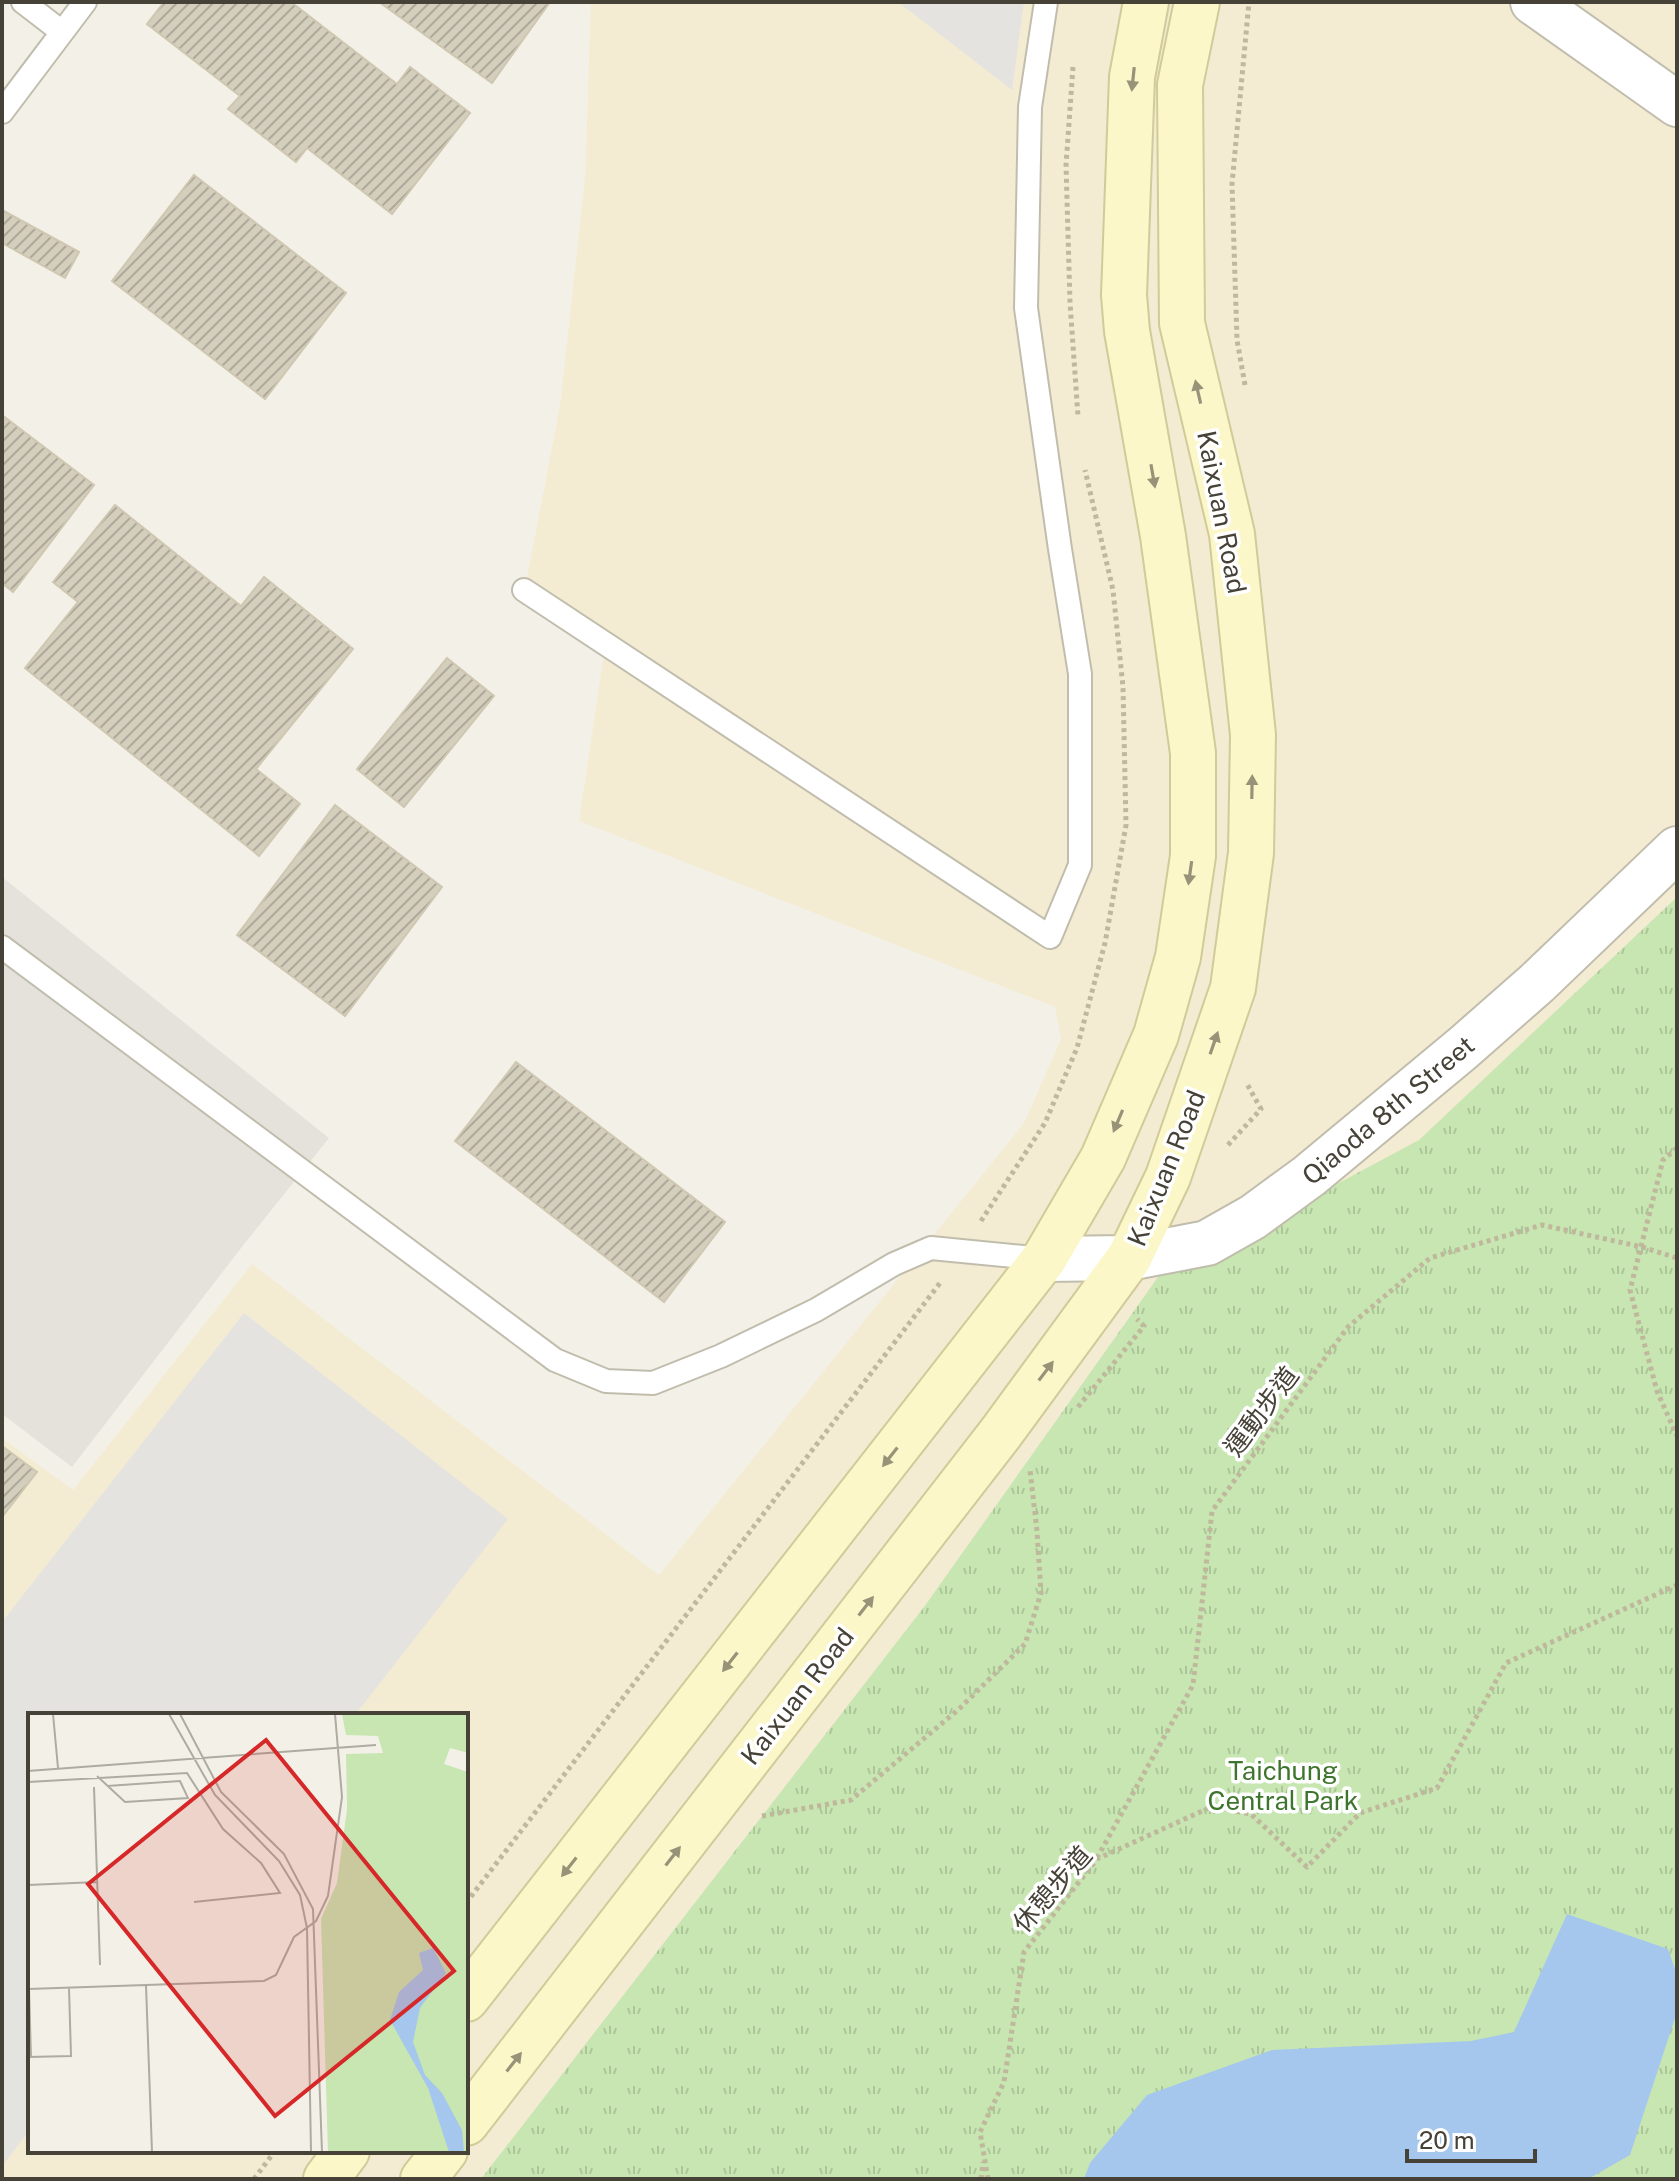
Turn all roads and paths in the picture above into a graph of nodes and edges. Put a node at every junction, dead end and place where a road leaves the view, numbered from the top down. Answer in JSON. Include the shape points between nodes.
{"nodes":[{"id":1,"x":23,"y":2,"type":"edge"},
{"id":2,"x":85,"y":2,"type":"edge"},
{"id":3,"x":1046,"y":2,"type":"edge"},
{"id":4,"x":1146,"y":2,"type":"edge"},
{"id":5,"x":1197,"y":2,"type":"edge"},
{"id":6,"x":1533,"y":2,"type":"edge"},
{"id":7,"x":62,"y":32,"type":"junction"},
{"id":8,"x":1073,"y":61,"type":"dead end"},
{"id":9,"x":1677,"y":104,"type":"edge"},
{"id":10,"x":2,"y":112,"type":"edge"},
{"id":11,"x":1079,"y":431,"type":"dead end"},
{"id":12,"x":1083,"y":461,"type":"dead end"},
{"id":13,"x":524,"y":590,"type":"dead end"},
{"id":14,"x":1677,"y":849,"type":"edge"},
{"id":15,"x":2,"y":947,"type":"edge"},
{"id":16,"x":1677,"y":1148,"type":"edge"},
{"id":17,"x":1642,"y":1247,"type":"junction"},
{"id":18,"x":962,"y":1250,"type":"junction"},
{"id":19,"x":1129,"y":1258,"type":"junction"},
{"id":20,"x":1677,"y":1258,"type":"edge"},
{"id":21,"x":1044,"y":1259,"type":"junction"},
{"id":22,"x":1677,"y":1436,"type":"edge"},
{"id":23,"x":1030,"y":1470,"type":"dead end"},
{"id":24,"x":1677,"y":1585,"type":"edge"},
{"id":25,"x":762,"y":1816,"type":"dead end"},
{"id":26,"x":1097,"y":1859,"type":"junction"},
{"id":27,"x":468,"y":1900,"type":"edge"},
{"id":28,"x":468,"y":1996,"type":"edge"},
{"id":29,"x":468,"y":2120,"type":"edge"},
{"id":30,"x":274,"y":2153,"type":"edge"},
{"id":31,"x":346,"y":2153,"type":"edge"},
{"id":32,"x":443,"y":2153,"type":"edge"},
{"id":33,"x":984,"y":2157,"type":"junction"},
{"id":34,"x":254,"y":2179,"type":"edge"},
{"id":35,"x":326,"y":2179,"type":"edge"},
{"id":36,"x":423,"y":2179,"type":"edge"},
{"id":37,"x":981,"y":2179,"type":"edge"},
{"id":38,"x":988,"y":2179,"type":"edge"}],
"edges":[{"from":1,"to":7,"type":"lane"},
{"from":2,"to":7,"type":"lane"},
{"from":3,"to":13,"type":"lane","via":[[1030,107],[1026,308],[1080,674],[1080,865],[1050,937]]},
{"from":4,"to":21,"type":"street","one_way":true,"via":[[1132,77],[1124,295],[1193,753],[1193,856],[1178,957],[1156,1035],[1103,1158]]},
{"from":19,"to":5,"type":"street","name":"Kaixuan Road","one_way":true,"via":[[1168,1177],[1233,988],[1251,853],[1253,735],[1232,534],[1182,323],[1180,85]]},
{"from":6,"to":9,"type":"street"},
{"from":7,"to":10,"type":"lane"},
{"from":8,"to":11,"type":"path","via":[[1066,165]]},
{"from":12,"to":18,"type":"path","via":[[1113,590],[1123,687],[1126,825],[1105,943],[1077,1048],[1045,1123]]},
{"from":14,"to":19,"type":"street","name":"Qiaoda 8th Street","via":[[1537,983],[1309,1176],[1207,1243]]},
{"from":15,"to":18,"type":"lane","via":[[555,1360],[606,1381],[653,1383],[816,1310],[931,1248]]},
{"from":16,"to":17,"type":"path","via":[[1663,1160]]},
{"from":17,"to":20,"type":"path","name":"運動步道"},
{"from":17,"to":22,"type":"path","via":[[1630,1290],[1657,1391]]},
{"from":17,"to":26,"type":"path","name":"運動步道","via":[[1542,1225],[1430,1258],[1348,1327],[1212,1511],[1193,1685]]},
{"from":18,"to":21,"type":"lane"},
{"from":18,"to":27,"type":"path"},
{"from":19,"to":21,"type":"street","name":"Qiaoda 8th Street"},
{"from":29,"to":19,"type":"street","name":"Kaixuan Road","one_way":true,"via":[[1000,1434]]},
{"from":21,"to":28,"type":"street","one_way":true},
{"from":23,"to":25,"type":"path","via":[[1041,1593],[1025,1644],[959,1709],[851,1800]]},
{"from":24,"to":26,"type":"path","name":"休憩步道","via":[[1506,1663],[1437,1788],[1360,1813],[1307,1867],[1251,1814],[1211,1807]]},
{"from":26,"to":33,"type":"path","name":"休憩步道","via":[[1024,1952],[1004,2082],[980,2132]]},
{"from":30,"to":34,"type":"path"},
{"from":31,"to":35,"type":"street"},
{"from":32,"to":36,"type":"street"},
{"from":33,"to":37,"type":"path"},
{"from":33,"to":38,"type":"path","name":"休憩步道"}]}
